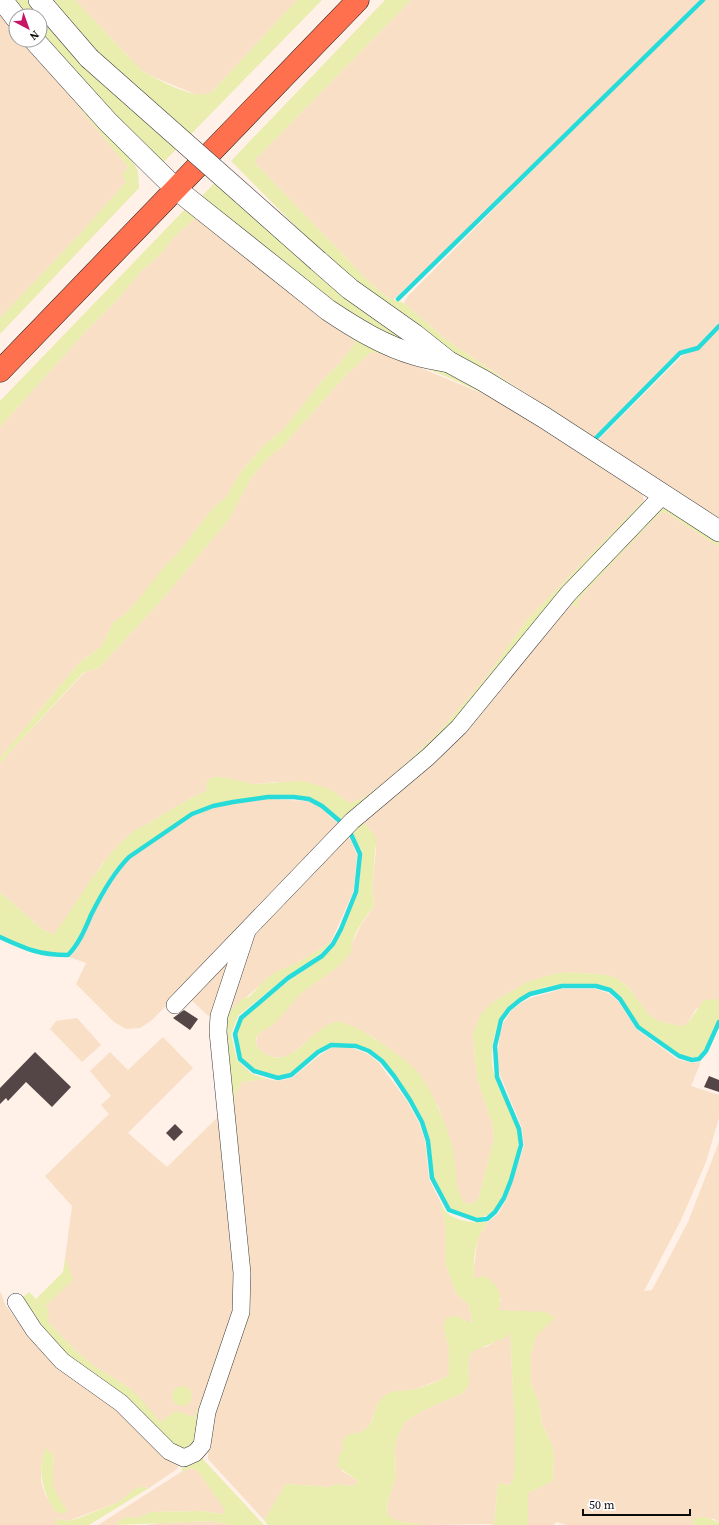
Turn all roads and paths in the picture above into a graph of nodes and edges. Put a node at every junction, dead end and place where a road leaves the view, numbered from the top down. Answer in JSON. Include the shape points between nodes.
{"nodes":[{"id":1,"x":2,"y":0,"type":"edge"},
{"id":2,"x":39,"y":0,"type":"edge"},
{"id":3,"x":358,"y":0,"type":"edge"},
{"id":4,"x":8,"y":8,"type":"edge"},
{"id":5,"x":41,"y":48,"type":"edge"},
{"id":6,"x":176,"y":189,"type":"junction"},
{"id":7,"x":449,"y":362,"type":"junction"},
{"id":8,"x":0,"y":371,"type":"edge"},
{"id":9,"x":662,"y":496,"type":"junction"},
{"id":10,"x":719,"y":531,"type":"edge"},
{"id":11,"x":247,"y":931,"type":"junction"},
{"id":12,"x":175,"y":1005,"type":"dead end"},
{"id":13,"x":16,"y":1302,"type":"dead end"}],
"edges":[{"from":1,"to":4,"type":"street"},
{"from":2,"to":7,"type":"street","bridge":true,"via":[[89,58],[318,261],[350,289]]},
{"from":3,"to":6,"type":"highway"},
{"from":5,"to":6,"type":"street","via":[[108,122]]},
{"from":6,"to":7,"type":"street","via":[[351,326],[394,348]]},
{"from":6,"to":8,"type":"highway"},
{"from":7,"to":9,"type":"street","via":[[545,418]]},
{"from":9,"to":10,"type":"street"},
{"from":9,"to":11,"type":"street","via":[[568,594],[459,727],[428,757],[352,821]]},
{"from":11,"to":12,"type":"street"},
{"from":11,"to":13,"type":"street","via":[[219,1016],[218,1032],[242,1273],[241,1312],[207,1412],[202,1445],[195,1453],[184,1458],[169,1451],[121,1403],[62,1361],[34,1330]]}]}
